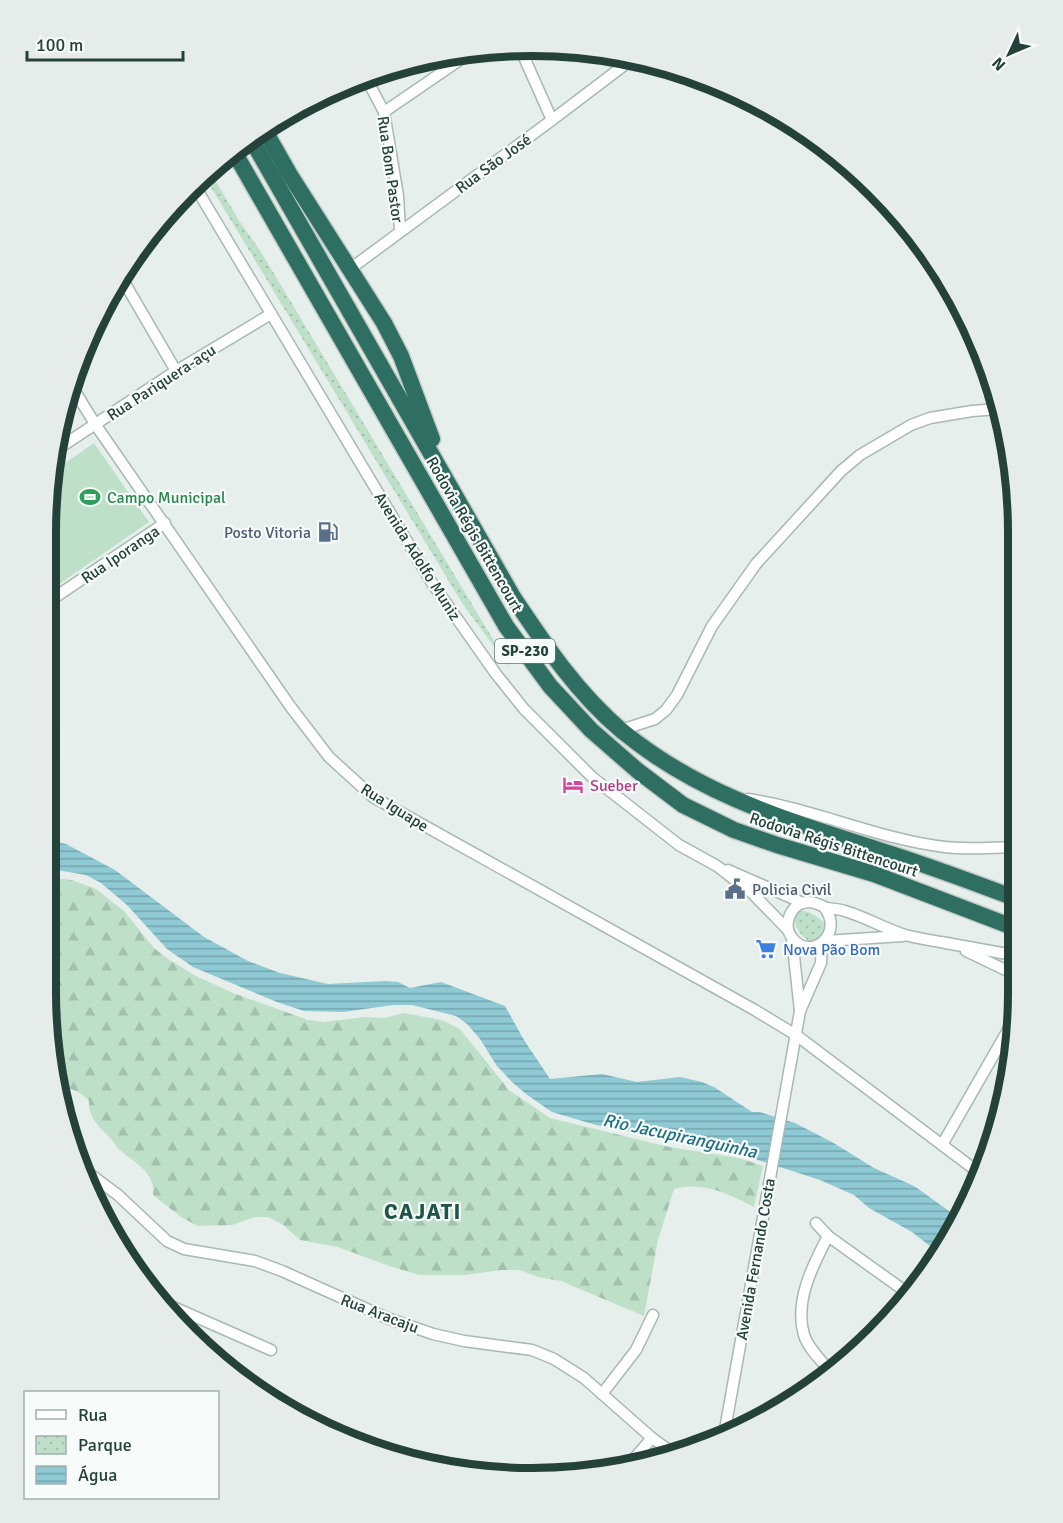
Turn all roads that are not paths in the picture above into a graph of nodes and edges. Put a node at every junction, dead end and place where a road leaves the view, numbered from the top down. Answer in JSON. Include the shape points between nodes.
{"nodes":[{"id":1,"x":524,"y":56,"type":"edge"},
{"id":2,"x":457,"y":62,"type":"edge"},
{"id":3,"x":624,"y":65,"type":"edge"},
{"id":4,"x":369,"y":84,"type":"edge"},
{"id":5,"x":384,"y":112,"type":"junction"},
{"id":6,"x":552,"y":120,"type":"junction"},
{"id":7,"x":268,"y":135,"type":"edge"},
{"id":8,"x":255,"y":145,"type":"edge"},
{"id":9,"x":237,"y":158,"type":"edge"},
{"id":10,"x":198,"y":192,"type":"edge"},
{"id":11,"x":400,"y":231,"type":"junction"},
{"id":12,"x":350,"y":268,"type":"junction"},
{"id":13,"x":125,"y":284,"type":"edge"},
{"id":14,"x":271,"y":314,"type":"junction"},
{"id":15,"x":176,"y":371,"type":"junction"},
{"id":16,"x":76,"y":393,"type":"edge"},
{"id":17,"x":991,"y":410,"type":"edge"},
{"id":18,"x":95,"y":424,"type":"junction"},
{"id":19,"x":64,"y":445,"type":"edge"},
{"id":20,"x":451,"y":488,"type":"junction"},
{"id":21,"x":165,"y":523,"type":"junction"},
{"id":22,"x":56,"y":597,"type":"edge"},
{"id":23,"x":621,"y":730,"type":"junction"},
{"id":24,"x":725,"y":796,"type":"junction"},
{"id":25,"x":1008,"y":847,"type":"edge"},
{"id":26,"x":717,"y":866,"type":"junction"},
{"id":27,"x":1008,"y":895,"type":"edge"},
{"id":28,"x":803,"y":903,"type":"junction"},
{"id":29,"x":824,"y":907,"type":"junction"},
{"id":30,"x":1008,"y":924,"type":"edge"},
{"id":31,"x":790,"y":934,"type":"junction"},
{"id":32,"x":906,"y":935,"type":"junction"},
{"id":33,"x":824,"y":942,"type":"junction"},
{"id":34,"x":952,"y":944,"type":"junction"},
{"id":35,"x":1008,"y":954,"type":"edge"},
{"id":36,"x":1008,"y":971,"type":"edge"},
{"id":37,"x":800,"y":1011,"type":"junction"},
{"id":38,"x":796,"y":1035,"type":"junction"},
{"id":39,"x":1004,"y":1036,"type":"edge"},
{"id":40,"x":942,"y":1145,"type":"junction"},
{"id":41,"x":973,"y":1168,"type":"edge"},
{"id":42,"x":94,"y":1179,"type":"edge"},
{"id":43,"x":816,"y":1223,"type":"dead end"},
{"id":44,"x":828,"y":1236,"type":"junction"},
{"id":45,"x":902,"y":1289,"type":"edge"},
{"id":46,"x":178,"y":1309,"type":"edge"},
{"id":47,"x":653,"y":1315,"type":"dead end"},
{"id":48,"x":271,"y":1350,"type":"dead end"},
{"id":49,"x":825,"y":1365,"type":"edge"},
{"id":50,"x":602,"y":1394,"type":"junction"},
{"id":51,"x":726,"y":1425,"type":"edge"},
{"id":52,"x":652,"y":1438,"type":"junction"},
{"id":53,"x":666,"y":1448,"type":"edge"},
{"id":54,"x":637,"y":1455,"type":"edge"}],
"edges":[{"from":1,"to":6,"type":"street"},
{"from":2,"to":5,"type":"street"},
{"from":3,"to":6,"type":"street","name":"Rua São José"},
{"from":4,"to":5,"type":"street","name":"Rua Bom Pastor"},
{"from":5,"to":11,"type":"street","name":"Rua Bom Pastor"},
{"from":6,"to":11,"type":"street","name":"Rua São José"},
{"from":7,"to":12,"type":"highway"},
{"from":8,"to":20,"type":"highway","name":"Rodovia Régis Bittencourt","number":"SP-230"},
{"from":9,"to":30,"type":"highway","name":"Rodovia Régis Bittencourt","number":"SP-230","via":[[506,626],[549,686],[591,730],[683,805],[734,830],[874,874]]},
{"from":10,"to":14,"type":"street","name":"Avenida Adolfo Muniz"},
{"from":11,"to":12,"type":"street","name":"Rua São José"},
{"from":12,"to":20,"type":"highway","via":[[401,357]]},
{"from":13,"to":15,"type":"street"},
{"from":14,"to":15,"type":"street","name":"Rua Pariquera-açu"},
{"from":14,"to":26,"type":"street","name":"Avenida Adolfo Muniz","via":[[432,583],[496,674],[530,715],[592,777],[679,845]]},
{"from":15,"to":18,"type":"street","name":"Rua Pariquera-açu"},
{"from":16,"to":18,"type":"street","name":"Rua Iguape"},
{"from":17,"to":23,"type":"street","via":[[930,418],[911,425],[841,471],[756,564],[712,626],[666,710],[654,719]]},
{"from":18,"to":19,"type":"street","name":"Rua Pariquera-açu"},
{"from":18,"to":21,"type":"street","name":"Rua Iguape"},
{"from":20,"to":23,"type":"highway","name":"Rodovia Régis Bittencourt","number":"SP-230","via":[[550,654]]},
{"from":21,"to":22,"type":"street","name":"Rua Iporanga"},
{"from":21,"to":38,"type":"street","name":"Rua Iguape","via":[[290,706],[329,757],[373,797]]},
{"from":23,"to":24,"type":"highway","name":"Rodovia Régis Bittencourt","number":"SP-230","via":[[648,751]]},
{"from":24,"to":25,"type":"street","via":[[774,803],[945,847]]},
{"from":24,"to":27,"type":"highway","name":"Rodovia Régis Bittencourt","number":"SP-230"},
{"from":26,"to":28,"type":"street"},
{"from":26,"to":31,"type":"street","via":[[752,893]]},
{"from":28,"to":29,"type":"street"},
{"from":28,"to":31,"type":"street","via":[[790,913]]},
{"from":29,"to":32,"type":"street","via":[[844,910]]},
{"from":29,"to":33,"type":"street","via":[[832,924]]},
{"from":31,"to":33,"type":"street","via":[[806,947]]},
{"from":31,"to":37,"type":"street","name":"Avenida Fernando Costa"},
{"from":32,"to":33,"type":"street"},
{"from":32,"to":34,"type":"street"},
{"from":33,"to":37,"type":"street","name":"Avenida Fernando Costa","via":[[821,963]]},
{"from":34,"to":35,"type":"street"},
{"from":34,"to":36,"type":"street"},
{"from":37,"to":38,"type":"street","name":"Avenida Fernando Costa"},
{"from":38,"to":40,"type":"street","name":"Rua Iguape"},
{"from":38,"to":51,"type":"street","name":"Avenida Fernando Costa"},
{"from":39,"to":40,"type":"street"},
{"from":40,"to":41,"type":"street","name":"Rua Iguape"},
{"from":42,"to":50,"type":"street","name":"Rua Aracaju","via":[[175,1246],[255,1261],[433,1334],[545,1354]]},
{"from":43,"to":44,"type":"street"},
{"from":44,"to":45,"type":"street"},
{"from":44,"to":49,"type":"street","via":[[809,1272],[802,1315],[807,1341]]},
{"from":46,"to":48,"type":"street"},
{"from":47,"to":50,"type":"street","via":[[636,1350]]},
{"from":50,"to":52,"type":"street","name":"Rua Aracaju"},
{"from":52,"to":53,"type":"street","name":"Rua Aracaju"},
{"from":52,"to":54,"type":"street"}]}
